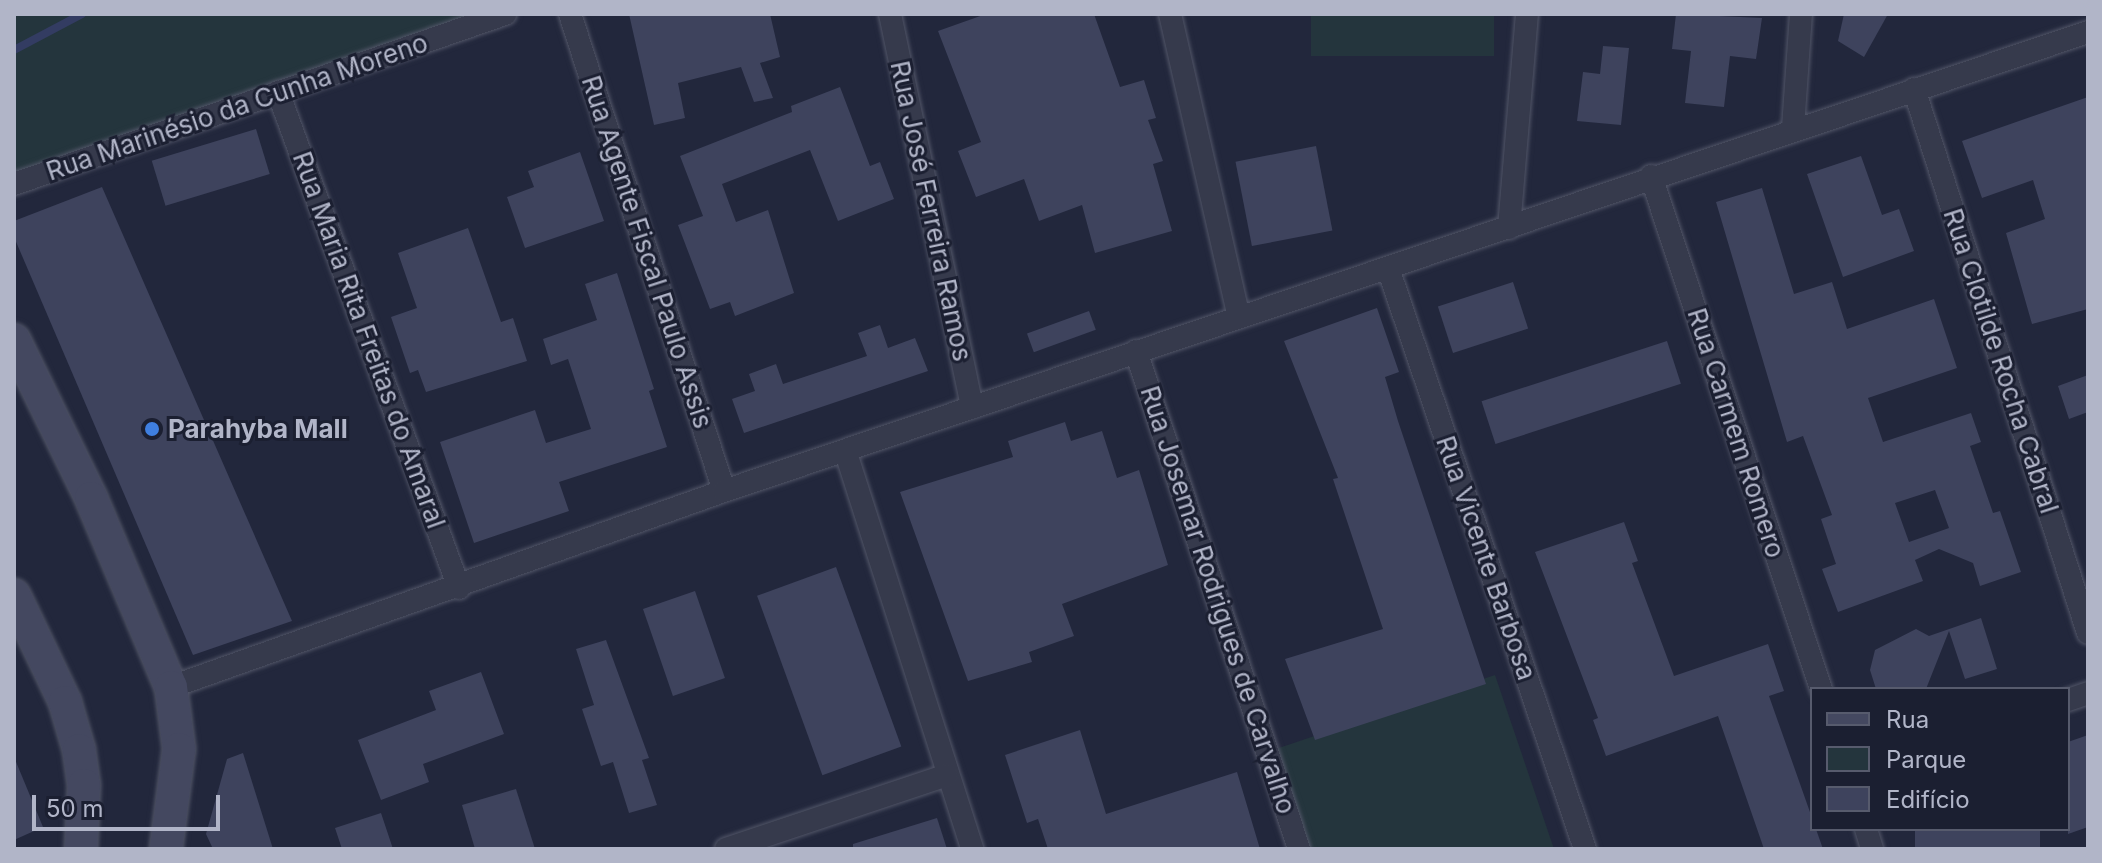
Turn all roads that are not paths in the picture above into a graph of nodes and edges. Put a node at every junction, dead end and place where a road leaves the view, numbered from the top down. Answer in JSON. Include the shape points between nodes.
{"nodes":[{"id":1,"x":505,"y":14,"type":"edge"},
{"id":2,"x":570,"y":14,"type":"edge"},
{"id":3,"x":890,"y":14,"type":"edge"},
{"id":4,"x":1170,"y":14,"type":"edge"},
{"id":5,"x":1527,"y":14,"type":"edge"},
{"id":6,"x":1801,"y":14,"type":"edge"},
{"id":7,"x":2073,"y":14,"type":"edge"},
{"id":8,"x":2080,"y":34,"type":"edge"},
{"id":9,"x":1914,"y":89,"type":"junction"},
{"id":10,"x":278,"y":92,"type":"junction"},
{"id":11,"x":1793,"y":128,"type":"junction"},
{"id":12,"x":1651,"y":176,"type":"junction"},
{"id":13,"x":14,"y":184,"type":"edge"},
{"id":14,"x":1509,"y":228,"type":"junction"},
{"id":15,"x":1388,"y":268,"type":"junction"},
{"id":16,"x":1239,"y":317,"type":"junction"},
{"id":17,"x":14,"y":340,"type":"edge"},
{"id":18,"x":1136,"y":351,"type":"junction"},
{"id":19,"x":972,"y":408,"type":"junction"},
{"id":20,"x":846,"y":453,"type":"junction"},
{"id":21,"x":724,"y":491,"type":"junction"},
{"id":22,"x":459,"y":588,"type":"junction"},
{"id":23,"x":14,"y":595,"type":"edge"},
{"id":24,"x":2088,"y":633,"type":"edge"},
{"id":25,"x":171,"y":687,"type":"junction"},
{"id":26,"x":1820,"y":687,"type":"edge"},
{"id":27,"x":947,"y":775,"type":"junction"},
{"id":28,"x":77,"y":847,"type":"edge"},
{"id":29,"x":166,"y":849,"type":"edge"},
{"id":30,"x":726,"y":849,"type":"edge"},
{"id":31,"x":972,"y":849,"type":"edge"},
{"id":32,"x":1299,"y":849,"type":"edge"},
{"id":33,"x":1585,"y":849,"type":"edge"}],
"edges":[{"from":1,"to":10,"type":"street","name":"Rua Marinésio da Cunha Moreno"},
{"from":2,"to":21,"type":"street","name":"Rua Agente Fiscal Paulo Assis"},
{"from":3,"to":19,"type":"street","name":"Rua José Ferreira Ramos"},
{"from":4,"to":16,"type":"street"},
{"from":5,"to":14,"type":"street"},
{"from":6,"to":11,"type":"street"},
{"from":7,"to":8,"type":"street"},
{"from":8,"to":9,"type":"street"},
{"from":9,"to":11,"type":"street"},
{"from":9,"to":24,"type":"street","name":"Rua Clotilde Rocha Cabral"},
{"from":10,"to":13,"type":"street","name":"Rua Marinésio da Cunha Moreno"},
{"from":10,"to":22,"type":"street","name":"Rua Maria Rita Freitas do Amaral"},
{"from":11,"to":12,"type":"street"},
{"from":12,"to":14,"type":"street"},
{"from":12,"to":26,"type":"street","name":"Rua Carmem Romero"},
{"from":14,"to":15,"type":"street"},
{"from":15,"to":16,"type":"street"},
{"from":15,"to":33,"type":"street","name":"Rua Vicente Barbosa"},
{"from":16,"to":18,"type":"street"},
{"from":17,"to":25,"type":"main road","via":[[91,498]]},
{"from":18,"to":19,"type":"street"},
{"from":18,"to":32,"type":"street","name":"Rua Josemar Rodrigues de Carvalho"},
{"from":19,"to":20,"type":"street"},
{"from":20,"to":21,"type":"street"},
{"from":20,"to":27,"type":"street"},
{"from":21,"to":22,"type":"street"},
{"from":22,"to":25,"type":"street"},
{"from":23,"to":28,"type":"main road","via":[[65,702],[79,750],[84,785]]},
{"from":25,"to":29,"type":"main road","via":[[179,749]]},
{"from":27,"to":30,"type":"street"},
{"from":27,"to":31,"type":"street"}]}
